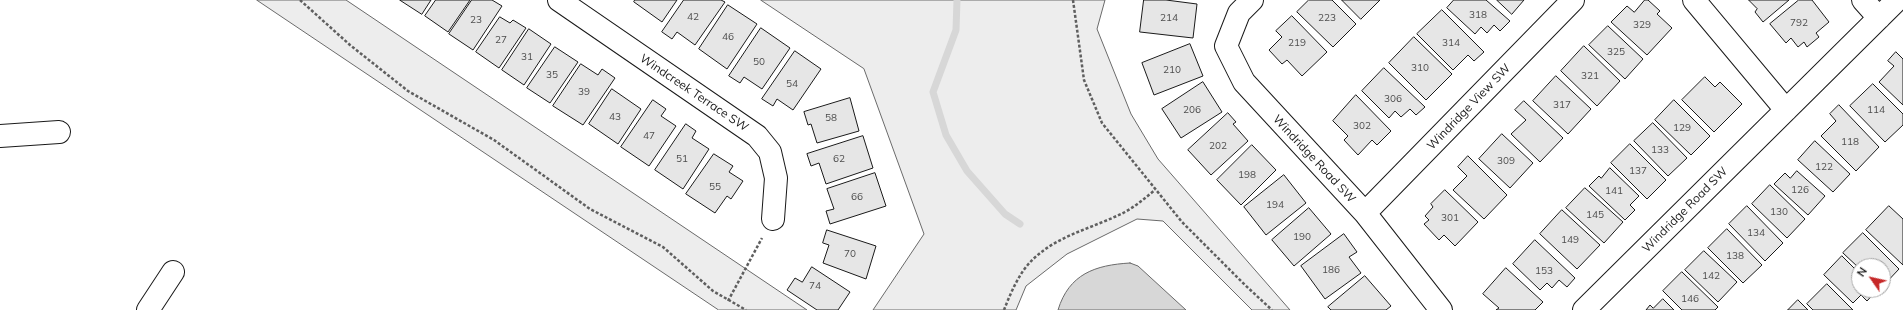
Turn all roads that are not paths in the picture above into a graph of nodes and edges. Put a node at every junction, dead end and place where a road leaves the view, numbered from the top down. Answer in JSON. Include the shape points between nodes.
{"nodes":[{"id":1,"x":559,"y":0,"type":"edge"},
{"id":2,"x":1252,"y":0,"type":"edge"},
{"id":3,"x":1573,"y":0,"type":"edge"},
{"id":4,"x":1694,"y":0,"type":"edge"},
{"id":5,"x":1863,"y":0,"type":"edge"},
{"id":6,"x":1897,"y":0,"type":"edge"},
{"id":7,"x":1879,"y":18,"type":"junction"},
{"id":8,"x":1786,"y":110,"type":"junction"},
{"id":9,"x":59,"y":132,"type":"dead end"},
{"id":10,"x":0,"y":136,"type":"edge"},
{"id":11,"x":1364,"y":213,"type":"junction"},
{"id":12,"x":773,"y":219,"type":"road end"},
{"id":13,"x":173,"y":272,"type":"dead end"},
{"id":14,"x":148,"y":310,"type":"edge"},
{"id":15,"x":1441,"y":310,"type":"edge"},
{"id":16,"x":1584,"y":310,"type":"edge"}],
"edges":[{"from":1,"to":12,"type":"street","name":"Windcreek Terrace SW","via":[[757,136],[770,152],[776,178]]},
{"from":2,"to":11,"type":"street","name":"Windridge Road SW","via":[[1239,13],[1226,46],[1244,82]]},
{"from":3,"to":11,"type":"street","name":"Windridge View SW"},
{"from":4,"to":8,"type":"street"},
{"from":5,"to":7,"type":"street"},
{"from":6,"to":7,"type":"street","name":"Windridge Road SW"},
{"from":7,"to":8,"type":"street","name":"Windridge Road SW"},
{"from":8,"to":16,"type":"street","name":"Windridge Road SW"},
{"from":9,"to":10,"type":"street"},
{"from":11,"to":15,"type":"street","name":"Windridge Road SW"},
{"from":13,"to":14,"type":"street"}]}
